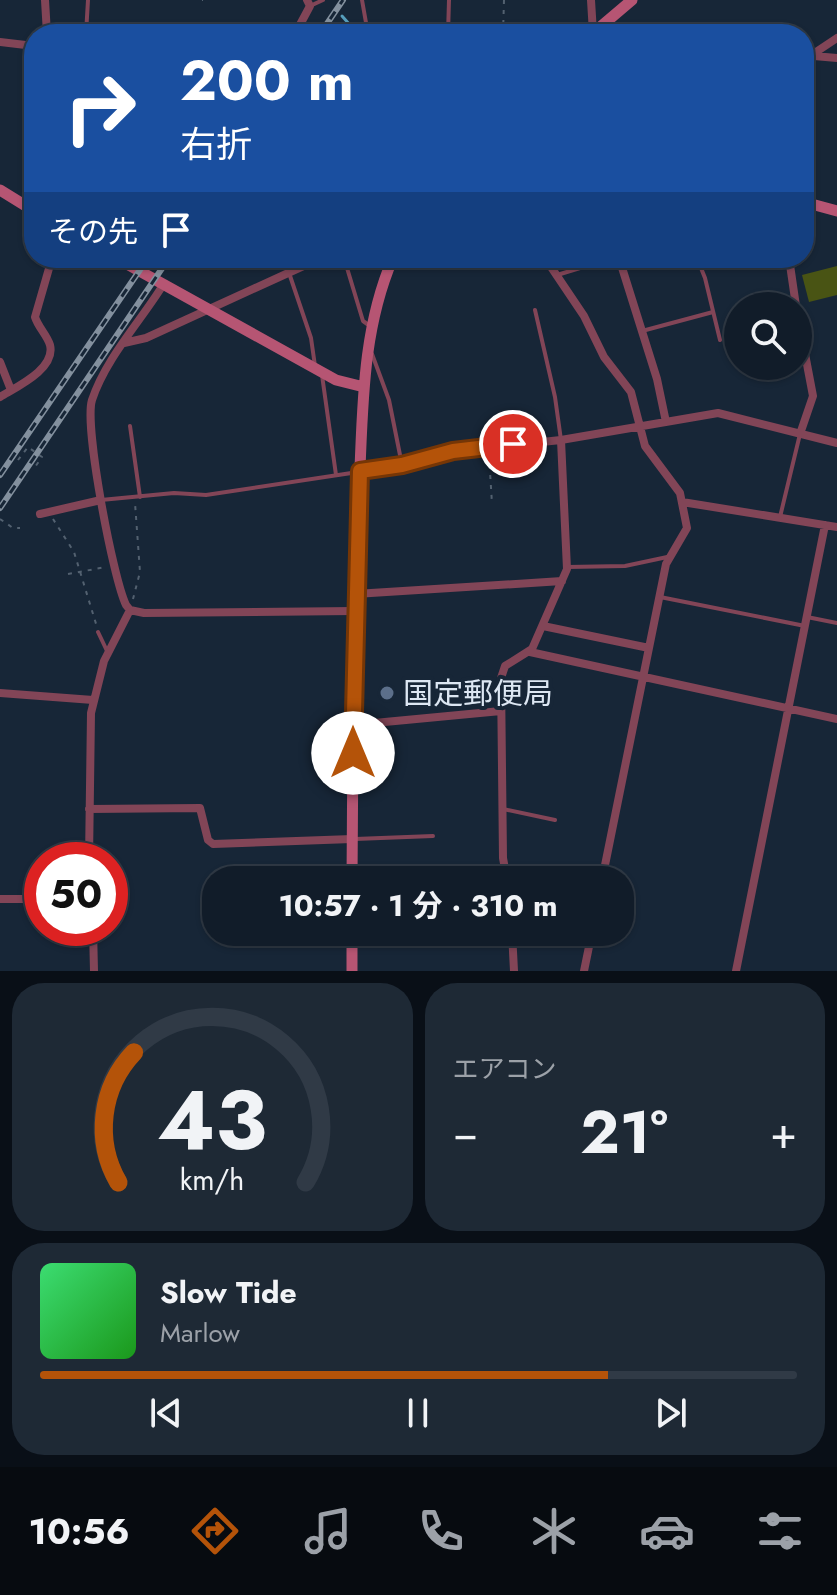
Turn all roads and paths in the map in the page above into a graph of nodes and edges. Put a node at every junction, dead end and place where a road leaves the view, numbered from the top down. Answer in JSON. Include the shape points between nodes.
{"nodes":[{"id":1,"x":45,"y":0,"type":"edge"},
{"id":2,"x":88,"y":0,"type":"edge"},
{"id":3,"x":323,"y":0,"type":"edge"},
{"id":4,"x":362,"y":0,"type":"edge"},
{"id":5,"x":449,"y":0,"type":"edge"},
{"id":6,"x":504,"y":0,"type":"edge"},
{"id":7,"x":591,"y":0,"type":"edge"},
{"id":8,"x":632,"y":0,"type":"edge"},
{"id":9,"x":308,"y":3,"type":"edge"},
{"id":10,"x":46,"y":24,"type":"edge"},
{"id":11,"x":87,"y":24,"type":"edge"},
{"id":12,"x":299,"y":24,"type":"edge"},
{"id":13,"x":366,"y":24,"type":"edge"},
{"id":14,"x":448,"y":24,"type":"edge"},
{"id":15,"x":503,"y":24,"type":"edge"},
{"id":16,"x":592,"y":24,"type":"edge"},
{"id":17,"x":604,"y":24,"type":"edge"},
{"id":18,"x":837,"y":38,"type":"edge"},
{"id":19,"x":0,"y":42,"type":"edge"},
{"id":20,"x":24,"y":45,"type":"edge"},
{"id":21,"x":814,"y":56,"type":"joint"},
{"id":22,"x":837,"y":58,"type":"edge"},
{"id":23,"x":0,"y":190,"type":"edge"},
{"id":24,"x":24,"y":205,"type":"edge"},
{"id":25,"x":814,"y":205,"type":"edge"},
{"id":26,"x":837,"y":211,"type":"edge"},
{"id":27,"x":49,"y":268,"type":"edge"},
{"id":28,"x":133,"y":268,"type":"edge"},
{"id":29,"x":288,"y":268,"type":"edge"},
{"id":30,"x":302,"y":268,"type":"edge"},
{"id":31,"x":347,"y":268,"type":"edge"},
{"id":32,"x":390,"y":268,"type":"edge"},
{"id":33,"x":552,"y":268,"type":"edge"},
{"id":34,"x":580,"y":268,"type":"edge"},
{"id":35,"x":622,"y":268,"type":"edge"},
{"id":36,"x":700,"y":268,"type":"edge"},
{"id":37,"x":790,"y":268,"type":"edge"},
{"id":38,"x":291,"y":274,"type":"junction"},
{"id":39,"x":557,"y":275,"type":"junction"},
{"id":40,"x":163,"y":285,"type":"junction"},
{"id":41,"x":794,"y":292,"type":"edge"},
{"id":42,"x":209,"y":310,"type":"junction"},
{"id":43,"x":535,"y":310,"type":"dead end"},
{"id":44,"x":713,"y":312,"type":"junction"},
{"id":45,"x":370,"y":326,"type":"junction"},
{"id":46,"x":641,"y":331,"type":"junction"},
{"id":47,"x":720,"y":340,"type":"dead end"},
{"id":48,"x":124,"y":343,"type":"junction"},
{"id":49,"x":367,"y":349,"type":"junction"},
{"id":50,"x":0,"y":362,"type":"edge"},
{"id":51,"x":318,"y":370,"type":"junction"},
{"id":52,"x":810,"y":380,"type":"edge"},
{"id":53,"x":364,"y":387,"type":"junction"},
{"id":54,"x":11,"y":390,"type":"junction"},
{"id":55,"x":0,"y":397,"type":"edge"},
{"id":56,"x":666,"y":422,"type":"junction"},
{"id":57,"x":130,"y":426,"type":"dead end"},
{"id":58,"x":638,"y":427,"type":"junction"},
{"id":59,"x":800,"y":434,"type":"junction"},
{"id":60,"x":561,"y":440,"type":"junction"},
{"id":61,"x":837,"y":443,"type":"edge"},
{"id":62,"x":489,"y":446,"type":"junction"},
{"id":63,"x":18,"y":460,"type":"dead end"},
{"id":64,"x":402,"y":465,"type":"junction"},
{"id":65,"x":33,"y":470,"type":"dead end"},
{"id":66,"x":360,"y":471,"type":"junction"},
{"id":67,"x":336,"y":475,"type":"junction"},
{"id":68,"x":137,"y":497,"type":"junction"},
{"id":69,"x":101,"y":500,"type":"junction"},
{"id":70,"x":682,"y":502,"type":"junction"},
{"id":71,"x":492,"y":504,"type":"dead end"},
{"id":72,"x":40,"y":514,"type":"dead end"},
{"id":73,"x":780,"y":517,"type":"junction"},
{"id":74,"x":0,"y":519,"type":"edge"},
{"id":75,"x":53,"y":519,"type":"dead end"},
{"id":76,"x":825,"y":525,"type":"junction"},
{"id":77,"x":837,"y":527,"type":"edge"},
{"id":78,"x":20,"y":528,"type":"dead end"},
{"id":79,"x":674,"y":556,"type":"junction"},
{"id":80,"x":115,"y":565,"type":"junction"},
{"id":81,"x":567,"y":567,"type":"junction"},
{"id":82,"x":79,"y":572,"type":"junction"},
{"id":83,"x":68,"y":574,"type":"dead end"},
{"id":84,"x":562,"y":581,"type":"junction"},
{"id":85,"x":355,"y":594,"type":"junction"},
{"id":86,"x":660,"y":597,"type":"junction"},
{"id":87,"x":128,"y":608,"type":"junction"},
{"id":88,"x":354,"y":611,"type":"junction"},
{"id":89,"x":806,"y":621,"type":"junction"},
{"id":90,"x":837,"y":623,"type":"edge"},
{"id":91,"x":543,"y":626,"type":"junction"},
{"id":92,"x":98,"y":632,"type":"joint"},
{"id":93,"x":649,"y":648,"type":"junction"},
{"id":94,"x":530,"y":652,"type":"junction"},
{"id":95,"x":108,"y":653,"type":"junction"},
{"id":96,"x":643,"y":679,"type":"junction"},
{"id":97,"x":0,"y":693,"type":"edge"},
{"id":98,"x":93,"y":700,"type":"junction"},
{"id":99,"x":788,"y":709,"type":"junction"},
{"id":100,"x":501,"y":711,"type":"junction"},
{"id":101,"x":837,"y":719,"type":"edge"},
{"id":102,"x":353,"y":725,"type":"junction"},
{"id":103,"x":89,"y":809,"type":"junction"},
{"id":104,"x":503,"y":809,"type":"junction"},
{"id":105,"x":555,"y":820,"type":"dead end"},
{"id":106,"x":433,"y":836,"type":"dead end"},
{"id":107,"x":352,"y":839,"type":"junction"},
{"id":108,"x":89,"y":842,"type":"edge"},
{"id":109,"x":352,"y":866,"type":"edge"},
{"id":110,"x":504,"y":866,"type":"edge"},
{"id":111,"x":605,"y":866,"type":"edge"},
{"id":112,"x":0,"y":899,"type":"edge"},
{"id":113,"x":24,"y":899,"type":"edge"},
{"id":114,"x":93,"y":946,"type":"edge"},
{"id":115,"x":352,"y":946,"type":"edge"},
{"id":116,"x":513,"y":946,"type":"edge"},
{"id":117,"x":589,"y":946,"type":"edge"},
{"id":118,"x":94,"y":971,"type":"edge"},
{"id":119,"x":352,"y":971,"type":"edge"},
{"id":120,"x":514,"y":971,"type":"edge"},
{"id":121,"x":584,"y":971,"type":"edge"},
{"id":122,"x":736,"y":971,"type":"edge"}],
"edges":[{"from":1,"to":10,"type":"street"},
{"from":2,"to":11,"type":"lane"},
{"from":3,"to":9,"type":"lane"},
{"from":4,"to":13,"type":"lane"},
{"from":5,"to":14,"type":"lane"},
{"from":6,"to":15,"type":"path"},
{"from":7,"to":16,"type":"street"},
{"from":8,"to":17,"type":"main road"},
{"from":9,"to":12,"type":"street"},
{"from":18,"to":21,"type":"street"},
{"from":19,"to":20,"type":"street"},
{"from":21,"to":22,"type":"street"},
{"from":23,"to":24,"type":"main road"},
{"from":25,"to":26,"type":"main road"},
{"from":27,"to":54,"type":"street","via":[[35,317],[50,344],[50,355],[43,367]]},
{"from":28,"to":40,"type":"main road"},
{"from":29,"to":38,"type":"lane"},
{"from":30,"to":38,"type":"street"},
{"from":31,"to":45,"type":"lane","via":[[363,321]]},
{"from":32,"to":45,"type":"main road"},
{"from":33,"to":39,"type":"street"},
{"from":34,"to":39,"type":"lane"},
{"from":35,"to":46,"type":"street"},
{"from":36,"to":44,"type":"lane"},
{"from":37,"to":41,"type":"street"},
{"from":38,"to":42,"type":"street"},
{"from":38,"to":51,"type":"lane"},
{"from":39,"to":58,"type":"street","via":[[604,357],[631,392]]},
{"from":40,"to":42,"type":"main road"},
{"from":40,"to":48,"type":"street"},
{"from":42,"to":48,"type":"street"},
{"from":42,"to":51,"type":"main road"},
{"from":43,"to":60,"type":"lane"},
{"from":44,"to":46,"type":"lane"},
{"from":44,"to":47,"type":"lane"},
{"from":45,"to":49,"type":"main road"},
{"from":46,"to":56,"type":"street"},
{"from":48,"to":69,"type":"street","via":[[91,406]]},
{"from":49,"to":53,"type":"main road"},
{"from":49,"to":64,"type":"lane","via":[[389,400]]},
{"from":50,"to":54,"type":"street"},
{"from":51,"to":53,"type":"main road"},
{"from":51,"to":67,"type":"lane"},
{"from":52,"to":59,"type":"street","via":[[813,396]]},
{"from":53,"to":66,"type":"main road"},
{"from":54,"to":55,"type":"street"},
{"from":56,"to":58,"type":"street"},
{"from":56,"to":59,"type":"street","via":[[723,413]]},
{"from":57,"to":68,"type":"lane"},
{"from":58,"to":60,"type":"street"},
{"from":58,"to":70,"type":"street"},
{"from":59,"to":61,"type":"street"},
{"from":59,"to":73,"type":"lane"},
{"from":60,"to":62,"type":"street"},
{"from":60,"to":81,"type":"street"},
{"from":62,"to":64,"type":"street"},
{"from":62,"to":71,"type":"path"},
{"from":63,"to":65,"type":"path","via":[[28,447],[42,457]]},
{"from":64,"to":66,"type":"street"},
{"from":66,"to":67,"type":"lane"},
{"from":66,"to":85,"type":"main road"},
{"from":67,"to":68,"type":"lane","via":[[206,495]]},
{"from":68,"to":69,"type":"lane"},
{"from":68,"to":87,"type":"path","via":[[140,572]]},
{"from":69,"to":72,"type":"street"},
{"from":69,"to":80,"type":"street"},
{"from":70,"to":73,"type":"street"},
{"from":70,"to":79,"type":"street","via":[[687,528]]},
{"from":73,"to":76,"type":"street"},
{"from":74,"to":78,"type":"path"},
{"from":75,"to":82,"type":"path","via":[[74,552]]},
{"from":76,"to":77,"type":"street"},
{"from":76,"to":89,"type":"street"},
{"from":79,"to":81,"type":"lane","via":[[625,566]]},
{"from":79,"to":86,"type":"street","via":[[666,564]]},
{"from":80,"to":82,"type":"path"},
{"from":80,"to":87,"type":"street"},
{"from":81,"to":84,"type":"street"},
{"from":82,"to":83,"type":"path"},
{"from":82,"to":92,"type":"path"},
{"from":84,"to":85,"type":"street"},
{"from":84,"to":91,"type":"street"},
{"from":85,"to":88,"type":"main road"},
{"from":86,"to":89,"type":"lane"},
{"from":86,"to":93,"type":"street"},
{"from":87,"to":88,"type":"street"},
{"from":87,"to":95,"type":"street"},
{"from":88,"to":102,"type":"main road"},
{"from":89,"to":90,"type":"lane"},
{"from":89,"to":99,"type":"street"},
{"from":91,"to":93,"type":"street"},
{"from":91,"to":94,"type":"street"},
{"from":92,"to":95,"type":"lane"},
{"from":93,"to":96,"type":"street"},
{"from":94,"to":96,"type":"street"},
{"from":94,"to":100,"type":"street","via":[[503,670]]},
{"from":95,"to":98,"type":"street"},
{"from":96,"to":99,"type":"street"},
{"from":96,"to":111,"type":"street"},
{"from":97,"to":98,"type":"street"},
{"from":98,"to":103,"type":"street"},
{"from":99,"to":101,"type":"street"},
{"from":99,"to":122,"type":"street"},
{"from":100,"to":102,"type":"street"},
{"from":100,"to":104,"type":"street"},
{"from":102,"to":107,"type":"main road"},
{"from":103,"to":107,"type":"street","via":[[200,808],[213,844]]},
{"from":103,"to":108,"type":"street"},
{"from":104,"to":105,"type":"lane"},
{"from":104,"to":110,"type":"street"},
{"from":106,"to":107,"type":"lane"},
{"from":107,"to":109,"type":"main road"},
{"from":112,"to":113,"type":"street"},
{"from":114,"to":118,"type":"street"},
{"from":115,"to":119,"type":"main road"},
{"from":116,"to":120,"type":"street"},
{"from":117,"to":121,"type":"street"}]}
